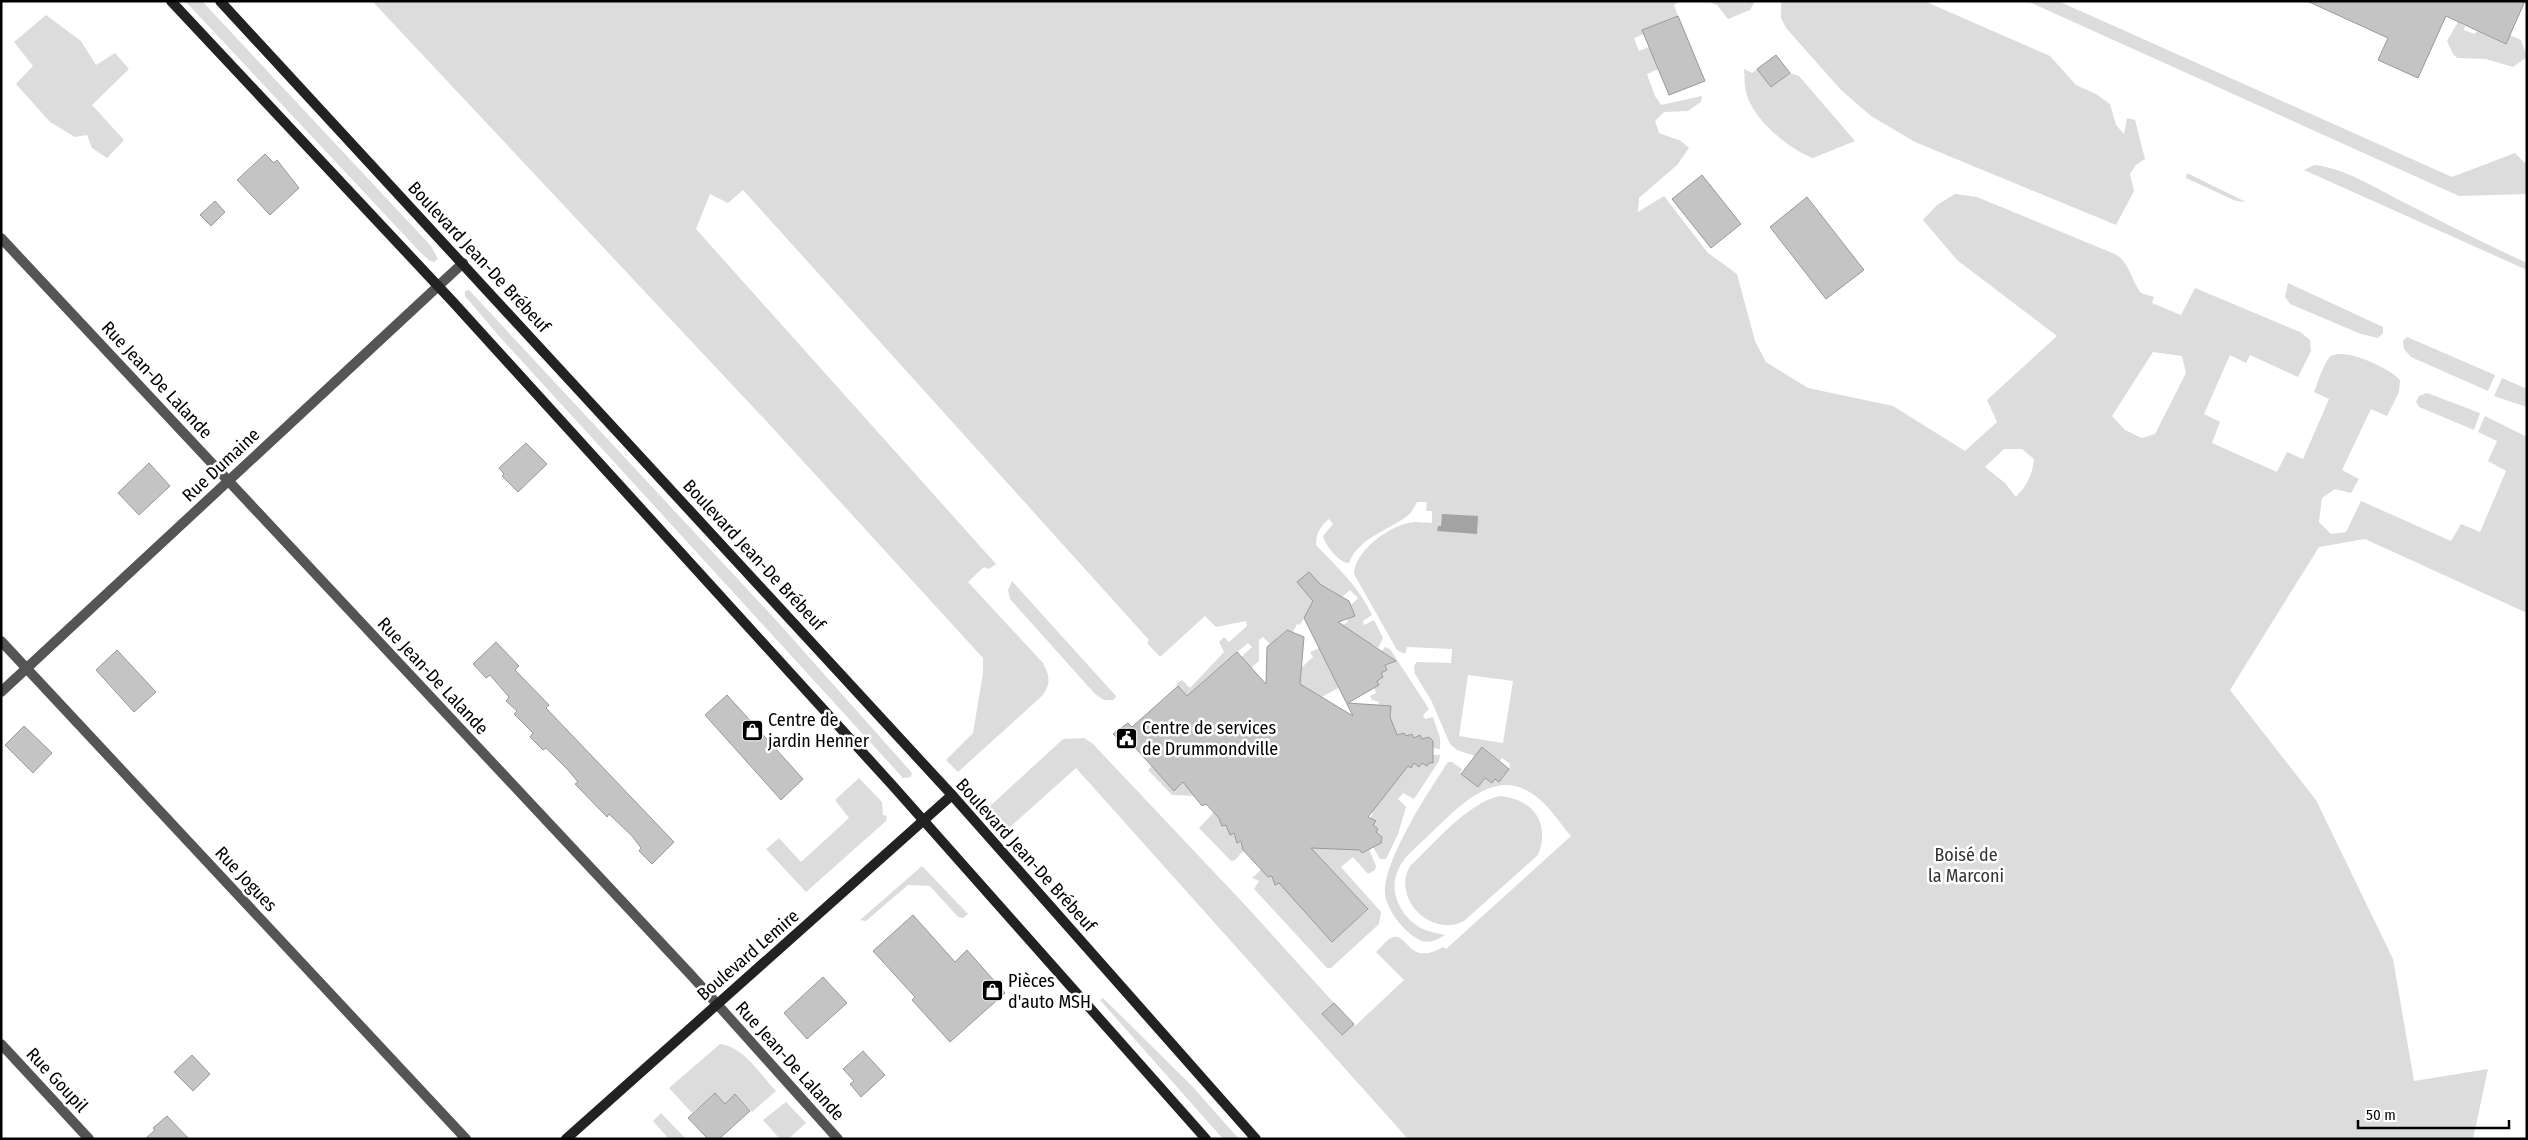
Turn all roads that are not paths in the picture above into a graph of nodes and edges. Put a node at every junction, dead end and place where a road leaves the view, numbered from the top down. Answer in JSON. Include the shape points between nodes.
{"nodes":[{"id":1,"x":170,"y":1,"type":"edge"},
{"id":2,"x":220,"y":1,"type":"edge"},
{"id":3,"x":1,"y":238,"type":"edge"},
{"id":4,"x":463,"y":263,"type":"junction"},
{"id":5,"x":438,"y":285,"type":"junction"},
{"id":6,"x":229,"y":480,"type":"junction"},
{"id":7,"x":1,"y":641,"type":"edge"},
{"id":8,"x":27,"y":668,"type":"junction"},
{"id":9,"x":1,"y":692,"type":"edge"},
{"id":10,"x":952,"y":795,"type":"junction"},
{"id":11,"x":923,"y":821,"type":"junction"},
{"id":12,"x":717,"y":1004,"type":"junction"},
{"id":13,"x":1,"y":1044,"type":"edge"},
{"id":14,"x":89,"y":1139,"type":"edge"},
{"id":15,"x":466,"y":1139,"type":"edge"},
{"id":16,"x":566,"y":1139,"type":"edge"},
{"id":17,"x":838,"y":1139,"type":"edge"},
{"id":18,"x":1206,"y":1139,"type":"edge"},
{"id":19,"x":1256,"y":1139,"type":"edge"}],
"edges":[{"from":1,"to":5,"type":"main road"},
{"from":2,"to":4,"type":"main road","name":"Boulevard Jean-De Brébeuf"},
{"from":3,"to":6,"type":"street","name":"Rue Jean-De Lalande"},
{"from":4,"to":5,"type":"street","name":"Rue Dumaine"},
{"from":4,"to":10,"type":"main road","name":"Boulevard Jean-De Brébeuf"},
{"from":5,"to":6,"type":"street","name":"Rue Dumaine"},
{"from":5,"to":11,"type":"main road"},
{"from":6,"to":8,"type":"street","name":"Rue Dumaine"},
{"from":6,"to":12,"type":"street","name":"Rue Jean-De Lalande"},
{"from":7,"to":8,"type":"street","name":"Rue Jogues"},
{"from":8,"to":9,"type":"street","name":"Rue Dumaine"},
{"from":8,"to":15,"type":"street","name":"Rue Jogues"},
{"from":10,"to":11,"type":"main road","name":"Boulevard Lemire"},
{"from":10,"to":19,"type":"main road","name":"Boulevard Jean-De Brébeuf"},
{"from":11,"to":12,"type":"main road","name":"Boulevard Lemire"},
{"from":11,"to":18,"type":"main road"},
{"from":12,"to":16,"type":"main road","name":"Boulevard Lemire"},
{"from":12,"to":17,"type":"street","name":"Rue Jean-De Lalande"},
{"from":13,"to":14,"type":"street","name":"Rue Goupil"}]}
